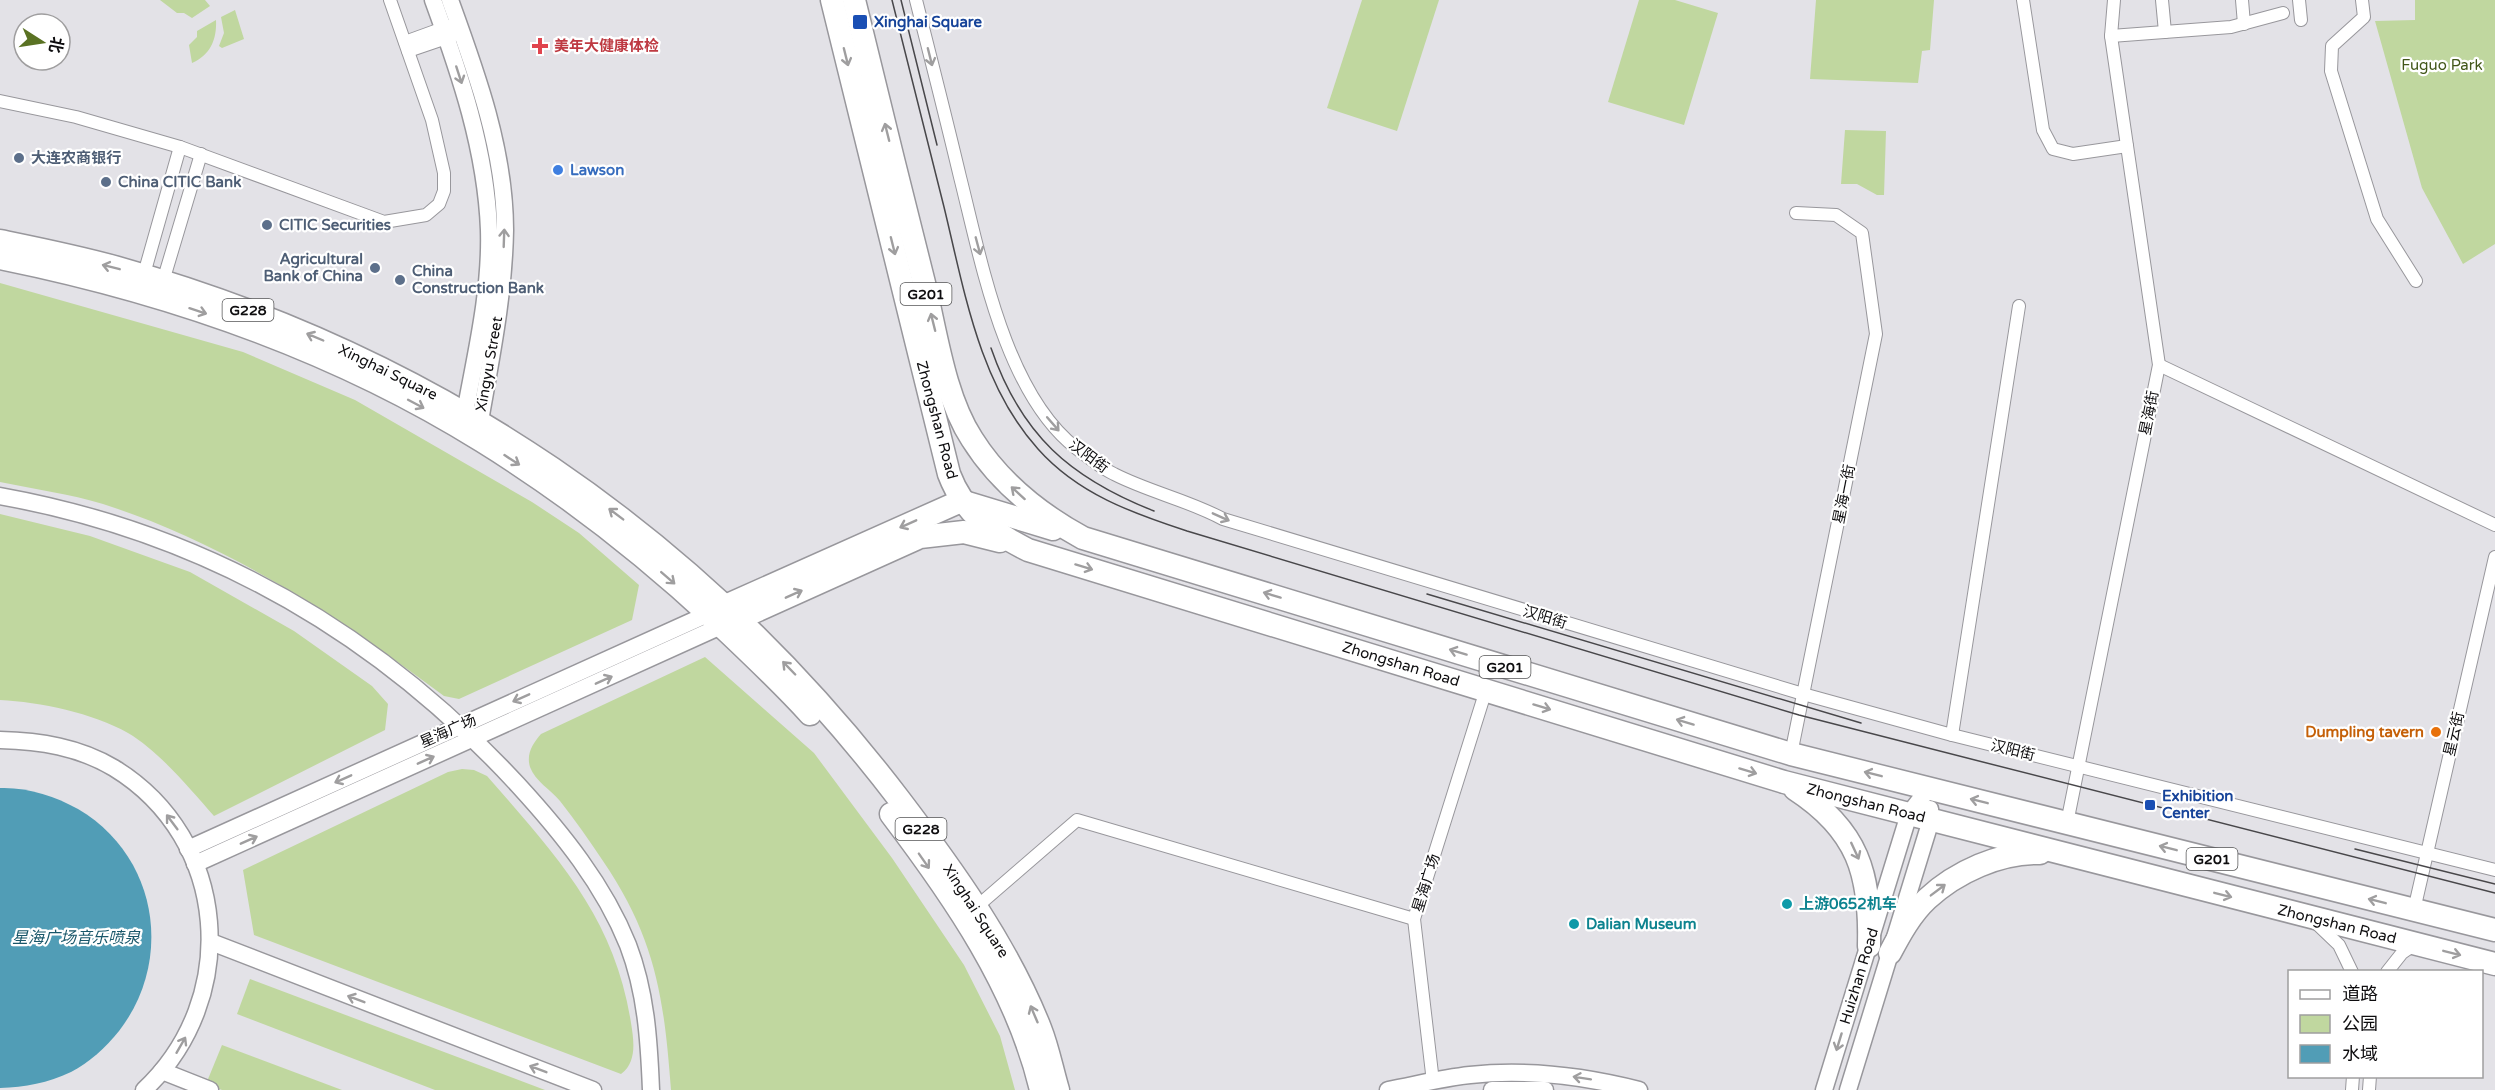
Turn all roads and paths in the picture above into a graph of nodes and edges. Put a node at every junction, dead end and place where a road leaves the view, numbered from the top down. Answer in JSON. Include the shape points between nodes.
{"nodes":[{"id":1,"x":390,"y":0,"type":"edge"},
{"id":2,"x":433,"y":0,"type":"edge"},
{"id":3,"x":450,"y":0,"type":"edge"},
{"id":4,"x":832,"y":0,"type":"edge"},
{"id":5,"x":854,"y":0,"type":"edge"},
{"id":6,"x":916,"y":0,"type":"edge"},
{"id":7,"x":2023,"y":0,"type":"edge"},
{"id":8,"x":2114,"y":0,"type":"edge"},
{"id":9,"x":2162,"y":0,"type":"edge"},
{"id":10,"x":2242,"y":0,"type":"edge"},
{"id":11,"x":2298,"y":0,"type":"edge"},
{"id":12,"x":2362,"y":0,"type":"edge"},
{"id":13,"x":2283,"y":13,"type":"dead end"},
{"id":14,"x":2301,"y":20,"type":"dead end"},
{"id":15,"x":2244,"y":24,"type":"junction"},
{"id":16,"x":453,"y":30,"type":"junction"},
{"id":17,"x":2165,"y":32,"type":"junction"},
{"id":18,"x":2110,"y":36,"type":"junction"},
{"id":19,"x":406,"y":46,"type":"junction"},
{"id":20,"x":0,"y":102,"type":"edge"},
{"id":21,"x":2127,"y":146,"type":"junction"},
{"id":22,"x":180,"y":147,"type":"junction"},
{"id":23,"x":201,"y":154,"type":"junction"},
{"id":24,"x":1796,"y":213,"type":"dead end"},
{"id":25,"x":0,"y":241,"type":"edge"},
{"id":26,"x":0,"y":258,"type":"edge"},
{"id":27,"x":2416,"y":281,"type":"dead end"},
{"id":28,"x":150,"y":291,"type":"junction"},
{"id":29,"x":2019,"y":306,"type":"dead end"},
{"id":30,"x":2159,"y":365,"type":"junction"},
{"id":31,"x":469,"y":421,"type":"junction"},
{"id":32,"x":0,"y":496,"type":"edge"},
{"id":33,"x":961,"y":501,"type":"junction"},
{"id":34,"x":2495,"y":525,"type":"edge"},
{"id":35,"x":1083,"y":538,"type":"junction"},
{"id":36,"x":1028,"y":550,"type":"junction"},
{"id":37,"x":2495,"y":557,"type":"edge"},
{"id":38,"x":2492,"y":580,"type":"edge"},
{"id":39,"x":723,"y":617,"type":"junction"},
{"id":40,"x":1486,"y":690,"type":"junction"},
{"id":41,"x":1803,"y":694,"type":"junction"},
{"id":42,"x":459,"y":726,"type":"junction"},
{"id":43,"x":1952,"y":735,"type":"junction"},
{"id":44,"x":472,"y":739,"type":"junction"},
{"id":45,"x":0,"y":740,"type":"edge"},
{"id":46,"x":1791,"y":754,"type":"junction"},
{"id":47,"x":2078,"y":766,"type":"junction"},
{"id":48,"x":1784,"y":782,"type":"junction"},
{"id":49,"x":1929,"y":789,"type":"junction"},
{"id":50,"x":1920,"y":817,"type":"junction"},
{"id":51,"x":2067,"y":823,"type":"junction"},
{"id":52,"x":188,"y":849,"type":"junction"},
{"id":53,"x":2427,"y":853,"type":"junction"},
{"id":54,"x":2064,"y":854,"type":"junction"},
{"id":55,"x":195,"y":864,"type":"junction"},
{"id":56,"x":2495,"y":870,"type":"edge"},
{"id":57,"x":2414,"y":910,"type":"junction"},
{"id":58,"x":969,"y":913,"type":"junction"},
{"id":59,"x":2307,"y":916,"type":"junction"},
{"id":60,"x":1414,"y":919,"type":"junction"},
{"id":61,"x":2495,"y":930,"type":"edge"},
{"id":62,"x":211,"y":942,"type":"junction"},
{"id":63,"x":2415,"y":944,"type":"junction"},
{"id":64,"x":1879,"y":949,"type":"junction"},
{"id":65,"x":2495,"y":964,"type":"edge"},
{"id":66,"x":2351,"y":970,"type":"edge"},
{"id":67,"x":2389,"y":970,"type":"edge"},
{"id":68,"x":162,"y":1071,"type":"junction"},
{"id":69,"x":1433,"y":1082,"type":"junction"},
{"id":70,"x":144,"y":1090,"type":"edge"},
{"id":71,"x":210,"y":1090,"type":"edge"},
{"id":72,"x":593,"y":1090,"type":"edge"},
{"id":73,"x":651,"y":1090,"type":"edge"},
{"id":74,"x":1041,"y":1090,"type":"edge"},
{"id":75,"x":1058,"y":1090,"type":"edge"},
{"id":76,"x":1388,"y":1090,"type":"edge"},
{"id":77,"x":1492,"y":1090,"type":"edge"},
{"id":78,"x":1545,"y":1090,"type":"edge"},
{"id":79,"x":1639,"y":1090,"type":"edge"},
{"id":80,"x":1824,"y":1090,"type":"edge"},
{"id":81,"x":1848,"y":1090,"type":"edge"}],
"edges":[{"from":1,"to":19,"type":"street"},
{"from":2,"to":16,"type":"street","name":"Xingyu Street"},
{"from":3,"to":16,"type":"street","name":"Xingyu Street"},
{"from":4,"to":33,"type":"highway","name":"Zhongshan Road","number":"G201","one_way":true,"via":[[949,474]]},
{"from":35,"to":5,"type":"highway","name":"Zhongshan Road","number":"G201","one_way":true,"via":[[1056,524],[1012,488],[972,439],[958,413]]},
{"from":6,"to":41,"type":"street","name":"汉阳街","one_way":true,"via":[[1002,329],[1036,402],[1074,447],[1113,474],[1223,519]]},
{"from":7,"to":21,"type":"street","via":[[2043,130],[2053,149],[2073,154]]},
{"from":8,"to":18,"type":"street","name":"星海街"},
{"from":9,"to":17,"type":"street"},
{"from":10,"to":15,"type":"street"},
{"from":11,"to":14,"type":"street"},
{"from":12,"to":27,"type":"street","via":[[2364,17],[2332,46],[2331,71],[2377,219]]},
{"from":13,"to":15,"type":"street"},
{"from":15,"to":17,"type":"street"},
{"from":16,"to":19,"type":"street"},
{"from":16,"to":31,"type":"street","name":"Xingyu Street","via":[[484,98],[502,189],[505,230],[498,320]]},
{"from":17,"to":18,"type":"street"},
{"from":18,"to":21,"type":"street","name":"星海街"},
{"from":19,"to":23,"type":"street","via":[[432,120],[444,173],[444,192],[439,204],[426,215],[384,222]]},
{"from":20,"to":22,"type":"street","via":[[76,117]]},
{"from":21,"to":30,"type":"street","name":"星海街"},
{"from":22,"to":23,"type":"street"},
{"from":22,"to":28,"type":"street"},
{"from":23,"to":28,"type":"street"},
{"from":24,"to":41,"type":"street","name":"星海一街","via":[[1836,215],[1862,233],[1876,334]]},
{"from":28,"to":25,"type":"highway","name":"Xinghai Square","number":"G228","one_way":true,"via":[[106,265]]},
{"from":26,"to":28,"type":"highway","name":"Xinghai Square","number":"G228"},
{"from":28,"to":31,"type":"highway","name":"Xinghai Square","number":"G228"},
{"from":29,"to":43,"type":"street"},
{"from":30,"to":34,"type":"street"},
{"from":30,"to":47,"type":"street","name":"星海街"},
{"from":31,"to":39,"type":"highway","name":"Xinghai Square","number":"G228","via":[[542,461],[643,534]]},
{"from":32,"to":42,"type":"street","via":[[120,526],[247,577],[372,653]]},
{"from":33,"to":35,"type":"highway"},
{"from":33,"to":36,"type":"highway","name":"Zhongshan Road","number":"G201","via":[[991,528]]},
{"from":33,"to":39,"type":"highway","one_way":true},
{"from":46,"to":35,"type":"highway","name":"Zhongshan Road","number":"G201","one_way":true},
{"from":39,"to":36,"type":"highway","one_way":true,"via":[[920,537],[964,532]]},
{"from":36,"to":40,"type":"highway","name":"Zhongshan Road","number":"G201","one_way":true},
{"from":37,"to":38,"type":"street","name":"星云街"},
{"from":38,"to":53,"type":"street","name":"星云街"},
{"from":39,"to":42,"type":"street","name":"星海广场","one_way":true},
{"from":44,"to":39,"type":"street","one_way":true},
{"from":39,"to":58,"type":"highway","name":"Xinghai Square","number":"G228","via":[[796,676],[864,754],[915,820]]},
{"from":40,"to":48,"type":"highway","name":"Zhongshan Road","number":"G201","one_way":true},
{"from":40,"to":60,"type":"street","name":"星海广场"},
{"from":41,"to":43,"type":"street","name":"汉阳街"},
{"from":41,"to":46,"type":"street","name":"星海一街"},
{"from":42,"to":44,"type":"street"},
{"from":42,"to":52,"type":"street","name":"星海广场","one_way":true},
{"from":43,"to":47,"type":"street","name":"汉阳街"},
{"from":55,"to":44,"type":"street","one_way":true},
{"from":44,"to":73,"type":"street","via":[[569,845],[597,884],[616,920],[637,972],[644,1003]]},
{"from":52,"to":45,"type":"street","one_way":true,"via":[[159,806],[114,768],[59,746]]},
{"from":49,"to":46,"type":"highway","name":"Zhongshan Road","number":"G201","one_way":true},
{"from":47,"to":51,"type":"street","name":"星海街"},
{"from":47,"to":53,"type":"street","name":"汉阳街"},
{"from":48,"to":50,"type":"highway","name":"Zhongshan Road","number":"G201"},
{"from":48,"to":64,"type":"highway","one_way":true,"via":[[1810,799],[1849,838],[1860,863]]},
{"from":49,"to":50,"type":"street","name":"Huizhan Road"},
{"from":51,"to":49,"type":"highway","name":"Zhongshan Road","number":"G201","one_way":true},
{"from":50,"to":54,"type":"highway","name":"Zhongshan Road","number":"G201"},
{"from":50,"to":64,"type":"street","name":"Huizhan Road"},
{"from":57,"to":51,"type":"highway","name":"Zhongshan Road","number":"G201","one_way":true},
{"from":52,"to":55,"type":"street"},
{"from":53,"to":56,"type":"street","name":"汉阳街"},
{"from":53,"to":57,"type":"street","name":"星云街"},
{"from":54,"to":59,"type":"highway","name":"Zhongshan Road","number":"G201","one_way":true},
{"from":64,"to":54,"type":"highway","one_way":true,"via":[[1926,900],[1971,869],[2032,853]]},
{"from":55,"to":62,"type":"street","via":[[209,913]]},
{"from":57,"to":61,"type":"highway","name":"Zhongshan Road","number":"G201"},
{"from":58,"to":60,"type":"street","via":[[1077,820]]},
{"from":58,"to":74,"type":"highway","name":"Xinghai Square","number":"G228","via":[[1026,1038]]},
{"from":75,"to":58,"type":"highway","name":"Xinghai Square","number":"G228","one_way":true,"via":[[1042,1032],[1004,954]]},
{"from":59,"to":63,"type":"highway","name":"Zhongshan Road","number":"G201"},
{"from":59,"to":66,"type":"street","via":[[2339,945]]},
{"from":60,"to":69,"type":"street","name":"星海广场"},
{"from":68,"to":62,"type":"street","one_way":true,"via":[[191,1029],[202,1001]]},
{"from":72,"to":62,"type":"street","one_way":true},
{"from":63,"to":65,"type":"highway","name":"Zhongshan Road","number":"G201","one_way":true},
{"from":63,"to":67,"type":"street"},
{"from":64,"to":80,"type":"street","name":"Huizhan Road","one_way":true},
{"from":64,"to":81,"type":"street","name":"Huizhan Road"},
{"from":68,"to":70,"type":"street"},
{"from":68,"to":71,"type":"street"},
{"from":69,"to":76,"type":"street"},
{"from":79,"to":69,"type":"street","one_way":true,"via":[[1609,1082],[1517,1072]]},
{"from":77,"to":78,"type":"street"}]}
